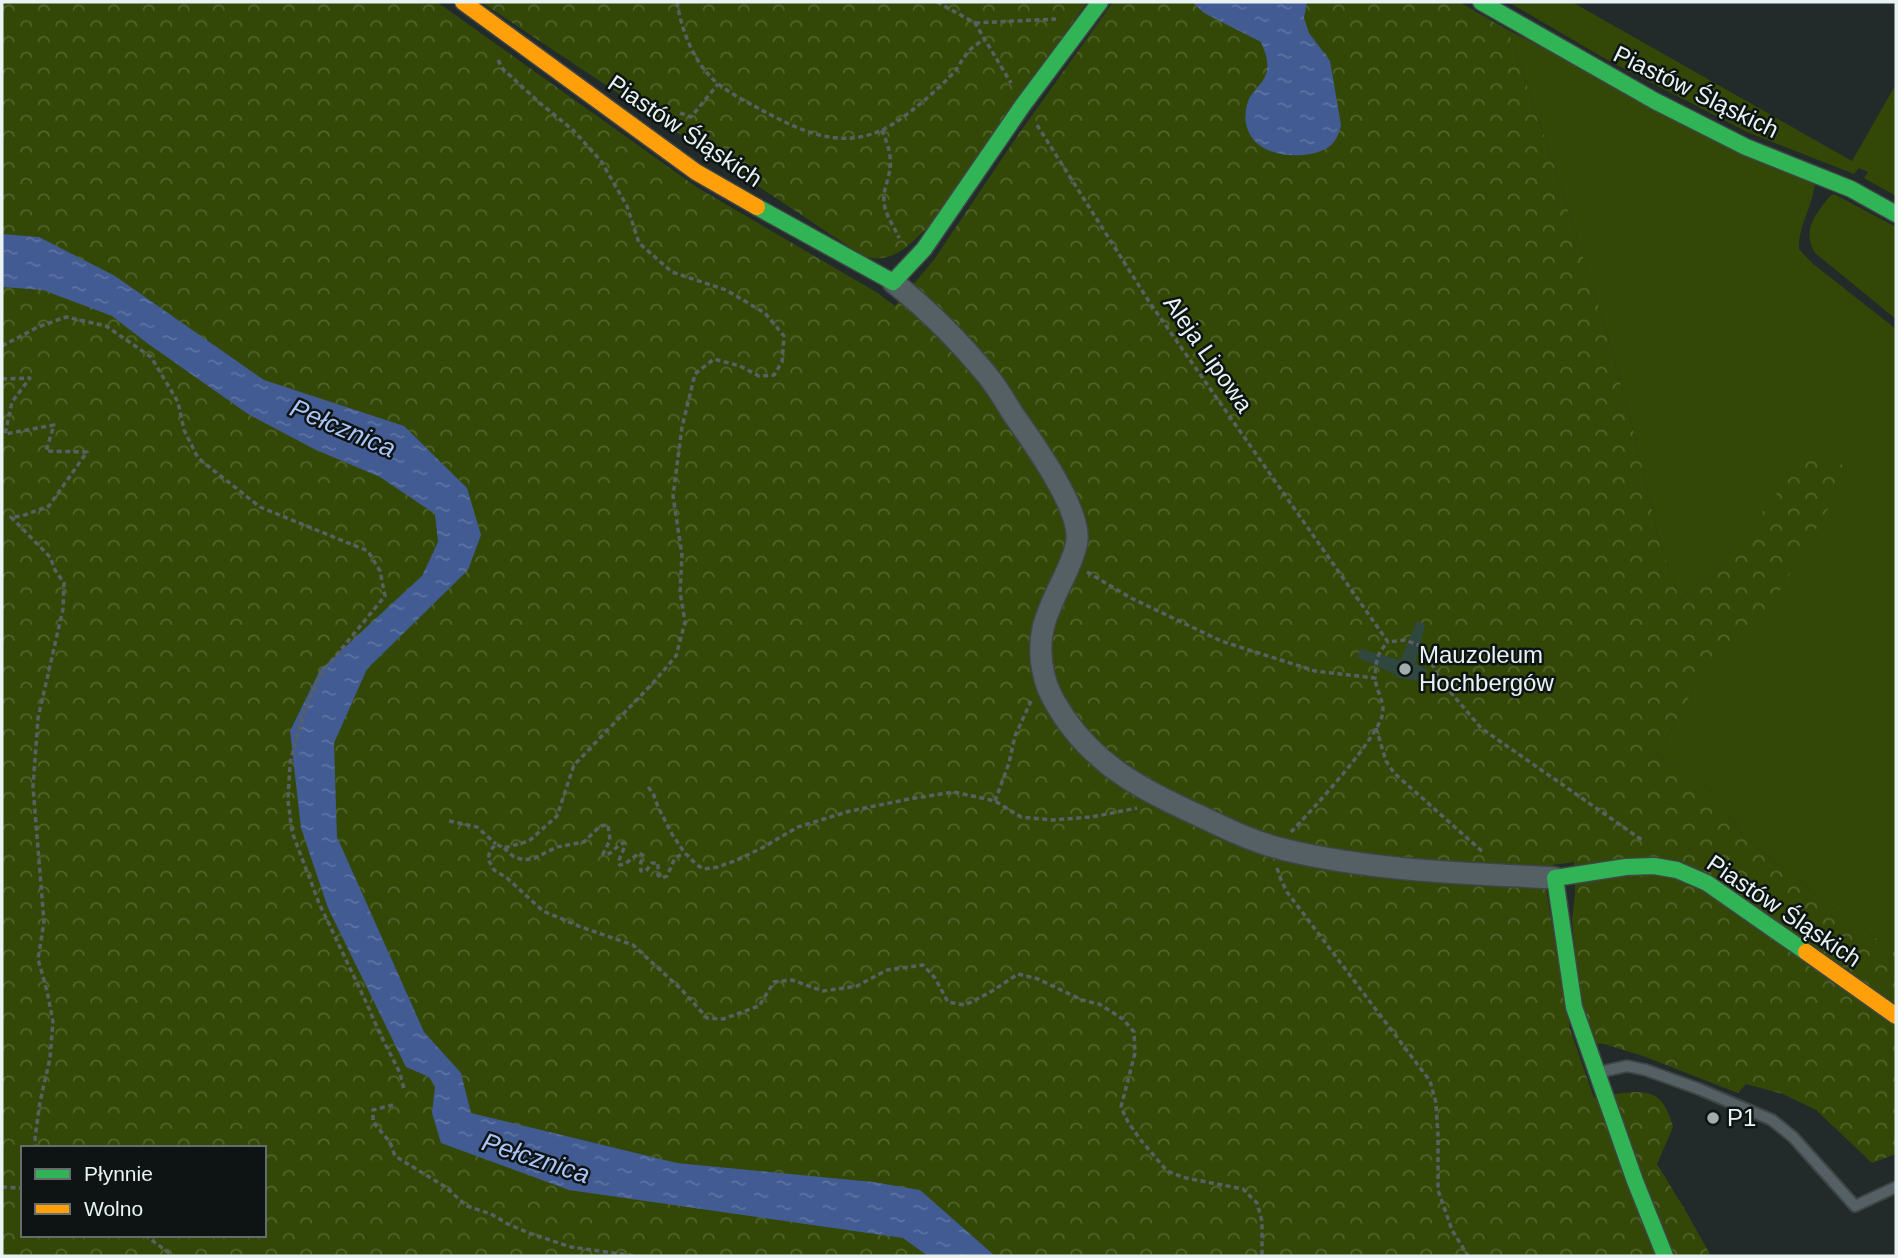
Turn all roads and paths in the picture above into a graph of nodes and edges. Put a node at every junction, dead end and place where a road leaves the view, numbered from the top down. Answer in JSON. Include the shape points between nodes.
{"nodes":[{"id":1,"x":463,"y":2,"type":"edge"},
{"id":2,"x":677,"y":2,"type":"edge"},
{"id":3,"x":937,"y":2,"type":"edge"},
{"id":4,"x":1100,"y":2,"type":"edge"},
{"id":5,"x":1481,"y":2,"type":"edge"},
{"id":6,"x":1089,"y":18,"type":"junction"},
{"id":7,"x":975,"y":23,"type":"junction"},
{"id":8,"x":984,"y":38,"type":"junction"},
{"id":9,"x":496,"y":57,"type":"dead end"},
{"id":10,"x":718,"y":83,"type":"junction"},
{"id":11,"x":1023,"y":105,"type":"junction"},
{"id":12,"x":680,"y":113,"type":"dead end"},
{"id":13,"x":882,"y":131,"type":"junction"},
{"id":14,"x":1896,"y":214,"type":"edge"},
{"id":15,"x":912,"y":263,"type":"junction"},
{"id":16,"x":893,"y":282,"type":"junction"},
{"id":17,"x":2,"y":346,"type":"edge"},
{"id":18,"x":2,"y":379,"type":"edge"},
{"id":19,"x":1072,"y":560,"type":"junction"},
{"id":20,"x":1388,"y":642,"type":"junction"},
{"id":21,"x":1044,"y":678,"type":"junction"},
{"id":22,"x":1376,"y":678,"type":"junction"},
{"id":23,"x":1376,"y":728,"type":"junction"},
{"id":24,"x":648,"y":787,"type":"dead end"},
{"id":25,"x":1159,"y":797,"type":"junction"},
{"id":26,"x":995,"y":801,"type":"junction"},
{"id":27,"x":449,"y":821,"type":"dead end"},
{"id":28,"x":1643,"y":841,"type":"dead end"},
{"id":29,"x":496,"y":844,"type":"junction"},
{"id":30,"x":504,"y":848,"type":"junction"},
{"id":31,"x":1281,"y":849,"type":"junction"},
{"id":32,"x":684,"y":852,"type":"junction"},
{"id":33,"x":1506,"y":875,"type":"junction"},
{"id":34,"x":1555,"y":878,"type":"junction"},
{"id":35,"x":1896,"y":1016,"type":"edge"},
{"id":36,"x":1597,"y":1073,"type":"junction"},
{"id":37,"x":404,"y":1088,"type":"dead end"},
{"id":38,"x":393,"y":1105,"type":"dead end"},
{"id":39,"x":36,"y":1146,"type":"edge"},
{"id":40,"x":2,"y":1187,"type":"edge"},
{"id":41,"x":1896,"y":1187,"type":"edge"},
{"id":42,"x":21,"y":1188,"type":"edge"},
{"id":43,"x":148,"y":1237,"type":"edge"},
{"id":44,"x":173,"y":1256,"type":"edge"},
{"id":45,"x":635,"y":1256,"type":"edge"},
{"id":46,"x":1262,"y":1256,"type":"edge"},
{"id":47,"x":1468,"y":1256,"type":"edge"},
{"id":48,"x":1665,"y":1256,"type":"edge"}],
"edges":[{"from":1,"to":16,"type":"street","name":"Piastów Śląskich","via":[[695,172]]},
{"from":2,"to":10,"type":"path","via":[[696,58]]},
{"from":3,"to":7,"type":"path"},
{"from":4,"to":6,"type":"street"},
{"from":5,"to":14,"type":"street","name":"Piastów Śląskich","via":[[1704,126],[1851,189]]},
{"from":6,"to":7,"type":"path"},
{"from":6,"to":11,"type":"street"},
{"from":7,"to":8,"type":"path","name":"Aleja Lipowa"},
{"from":8,"to":11,"type":"path","name":"Aleja Lipowa"},
{"from":8,"to":13,"type":"path","via":[[934,91]]},
{"from":9,"to":30,"type":"path","via":[[503,69],[573,130],[601,162],[627,206],[639,243],[672,272],[726,290],[765,313],[784,336],[782,362],[774,375],[759,376],[714,359],[695,374],[673,496],[685,622],[676,656],[574,765],[557,816],[529,841]]},
{"from":10,"to":12,"type":"path","via":[[691,117]]},
{"from":10,"to":13,"type":"path","via":[[807,133],[845,138]]},
{"from":11,"to":15,"type":"street"},
{"from":11,"to":20,"type":"path","name":"Aleja Lipowa","via":[[1150,303]]},
{"from":13,"to":15,"type":"path","via":[[891,163],[884,193],[886,212]]},
{"from":15,"to":16,"type":"street"},
{"from":16,"to":19,"type":"street","via":[[988,376],[1041,455],[1075,524]]},
{"from":17,"to":37,"type":"path","via":[[66,317],[106,326],[151,357],[178,402],[184,430],[198,458],[260,507],[368,551],[380,571],[384,596],[320,675],[302,718],[290,763],[288,800],[292,832],[319,904]]},
{"from":18,"to":39,"type":"path","via":[[30,378],[12,402],[5,434],[54,425],[46,451],[87,452],[49,506],[11,517],[50,557],[64,583],[63,609],[38,718],[33,787],[44,922],[38,960],[53,1022]]},
{"from":19,"to":21,"type":"street","via":[[1043,621],[1040,657]]},
{"from":19,"to":22,"type":"path","via":[[1131,598],[1221,641],[1315,671]]},
{"from":20,"to":22,"type":"path","via":[[1376,663]]},
{"from":20,"to":28,"type":"path","via":[[1405,640],[1423,647],[1441,681],[1481,728]]},
{"from":21,"to":25,"type":"street","via":[[1053,700],[1094,754]]},
{"from":21,"to":26,"type":"path","via":[[1015,736]]},
{"from":22,"to":23,"type":"path","via":[[1383,710]]},
{"from":23,"to":31,"type":"path"},
{"from":23,"to":33,"type":"path","via":[[1394,773]]},
{"from":24,"to":32,"type":"path"},
{"from":25,"to":26,"type":"path","via":[[1136,809],[1052,820],[1021,817]]},
{"from":25,"to":31,"type":"street"},
{"from":26,"to":32,"type":"path","via":[[954,792],[850,811],[798,827],[718,867],[704,869]]},
{"from":27,"to":29,"type":"path","via":[[477,827]]},
{"from":29,"to":30,"type":"path"},
{"from":29,"to":46,"type":"path","via":[[488,859],[494,870],[543,911],[633,945],[707,1018],[723,1019],[759,1006],[774,982],[792,980],[823,991],[856,986],[887,970],[923,965],[948,1002],[965,1005],[1018,974],[1099,1004],[1135,1032],[1135,1053],[1121,1107],[1128,1122],[1167,1171],[1243,1189],[1257,1203]]},
{"from":30,"to":32,"type":"path","via":[[514,857],[535,858],[557,847],[584,842],[600,826],[608,825],[610,840],[603,854],[624,843],[620,865],[639,853],[643,855],[641,871],[658,863],[662,878]]},
{"from":31,"to":33,"type":"street","via":[[1363,863]]},
{"from":31,"to":47,"type":"path","via":[[1277,866],[1287,892],[1430,1081],[1436,1103],[1438,1190],[1452,1230]]},
{"from":33,"to":34,"type":"street"},
{"from":34,"to":35,"type":"street","name":"Piastów Śląskich","via":[[1640,867],[1686,872]]},
{"from":34,"to":36,"type":"street","via":[[1574,1007]]},
{"from":36,"to":41,"type":"lane","via":[[1627,1066],[1646,1070],[1772,1120],[1855,1206]]},
{"from":36,"to":48,"type":"street"},
{"from":38,"to":45,"type":"path","via":[[373,1110],[373,1122],[395,1156],[444,1185],[467,1206],[571,1247]]},
{"from":40,"to":42,"type":"path"},
{"from":43,"to":44,"type":"path"}]}
